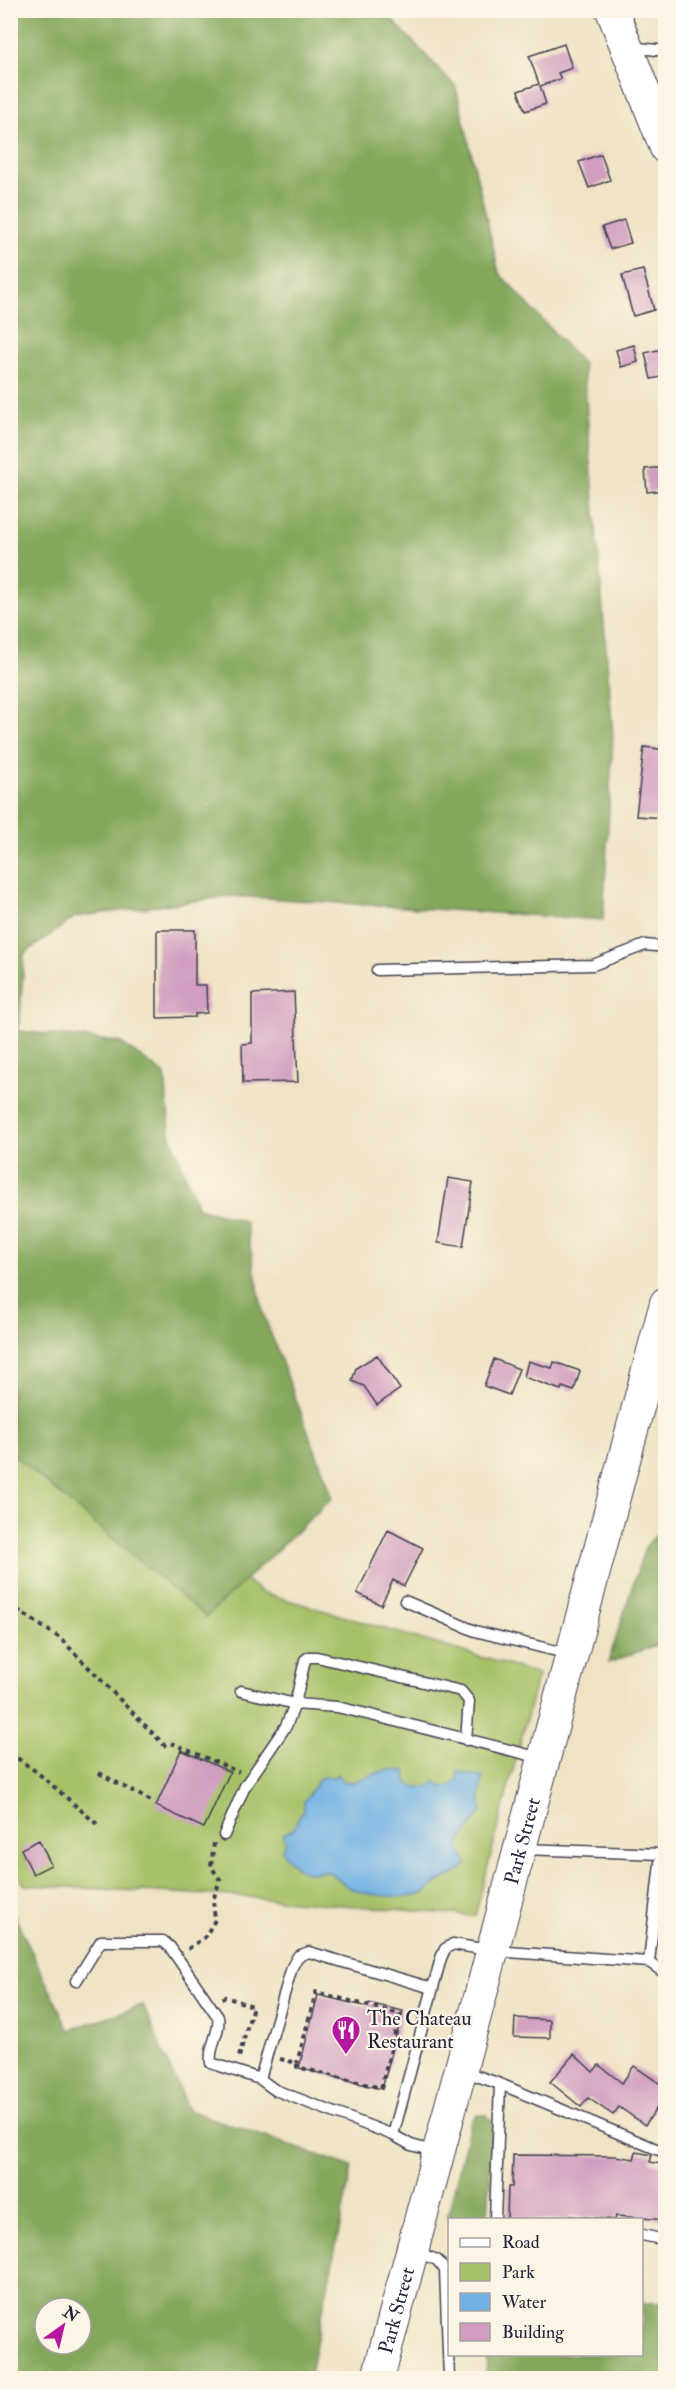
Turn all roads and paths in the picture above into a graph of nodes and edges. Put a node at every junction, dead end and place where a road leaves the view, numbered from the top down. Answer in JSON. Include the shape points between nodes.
{"nodes":[{"id":1,"x":612,"y":10,"type":"edge"},
{"id":2,"x":627,"y":47,"type":"junction"},
{"id":3,"x":666,"y":51,"type":"edge"},
{"id":4,"x":666,"y":148,"type":"edge"},
{"id":5,"x":666,"y":947,"type":"edge"},
{"id":6,"x":376,"y":970,"type":"dead end"},
{"id":7,"x":666,"y":1303,"type":"edge"},
{"id":8,"x":405,"y":1601,"type":"dead end"},
{"id":9,"x":10,"y":1605,"type":"edge"},
{"id":10,"x":573,"y":1655,"type":"junction"},
{"id":11,"x":241,"y":1691,"type":"dead end"},
{"id":12,"x":295,"y":1704,"type":"junction"},
{"id":13,"x":466,"y":1740,"type":"junction"},
{"id":14,"x":171,"y":1743,"type":"dead end"},
{"id":15,"x":168,"y":1749,"type":"dead end"},
{"id":16,"x":10,"y":1753,"type":"edge"},
{"id":17,"x":545,"y":1759,"type":"junction"},
{"id":18,"x":99,"y":1773,"type":"dead end"},
{"id":19,"x":237,"y":1783,"type":"dead end"},
{"id":20,"x":153,"y":1802,"type":"dead end"},
{"id":21,"x":97,"y":1824,"type":"dead end"},
{"id":22,"x":219,"y":1838,"type":"joint"},
{"id":23,"x":519,"y":1848,"type":"junction"},
{"id":24,"x":663,"y":1853,"type":"edge"},
{"id":25,"x":493,"y":1951,"type":"junction"},
{"id":26,"x":183,"y":1952,"type":"dead end"},
{"id":27,"x":649,"y":1962,"type":"junction"},
{"id":28,"x":666,"y":1974,"type":"edge"},
{"id":29,"x":76,"y":1981,"type":"dead end"},
{"id":30,"x":432,"y":1988,"type":"junction"},
{"id":31,"x":219,"y":2001,"type":"dead end"},
{"id":32,"x":297,"y":2063,"type":"junction"},
{"id":33,"x":460,"y":2070,"type":"junction"},
{"id":34,"x":261,"y":2073,"type":"junction"},
{"id":35,"x":500,"y":2084,"type":"junction"},
{"id":36,"x":393,"y":2135,"type":"junction"},
{"id":37,"x":438,"y":2152,"type":"junction"},
{"id":38,"x":666,"y":2153,"type":"edge"},
{"id":39,"x":495,"y":2218,"type":"edge"},
{"id":40,"x":643,"y":2235,"type":"edge"},
{"id":41,"x":666,"y":2240,"type":"edge"},
{"id":42,"x":413,"y":2250,"type":"junction"},
{"id":43,"x":448,"y":2352,"type":"edge"},
{"id":44,"x":448,"y":2356,"type":"edge"},
{"id":45,"x":378,"y":2379,"type":"edge"},
{"id":46,"x":449,"y":2379,"type":"edge"}],
"edges":[{"from":1,"to":2,"type":"main road"},
{"from":2,"to":3,"type":"lane"},
{"from":2,"to":4,"type":"main road"},
{"from":5,"to":6,"type":"lane","via":[[645,945],[593,965]]},
{"from":7,"to":10,"type":"main road","name":"Park Street"},
{"from":8,"to":10,"type":"lane","via":[[475,1631]]},
{"from":9,"to":15,"type":"path","via":[[60,1638]]},
{"from":10,"to":17,"type":"main road","name":"Park Street"},
{"from":11,"to":12,"type":"lane"},
{"from":12,"to":13,"type":"lane","via":[[337,1707]]},
{"from":12,"to":13,"type":"lane","via":[[305,1660],[317,1657],[461,1692],[469,1701]]},
{"from":12,"to":22,"type":"lane","via":[[286,1726],[245,1786]]},
{"from":13,"to":17,"type":"lane"},
{"from":14,"to":19,"type":"path","via":[[241,1773]]},
{"from":16,"to":21,"type":"path"},
{"from":17,"to":23,"type":"main road","name":"Park Street"},
{"from":18,"to":20,"type":"path"},
{"from":22,"to":26,"type":"path","via":[[211,1866],[220,1880],[213,1900],[214,1920],[205,1937]]},
{"from":23,"to":24,"type":"lane"},
{"from":23,"to":25,"type":"main road","name":"Park Street"},
{"from":24,"to":27,"type":"lane"},
{"from":25,"to":27,"type":"lane"},
{"from":25,"to":30,"type":"lane","via":[[448,1946],[442,1952]]},
{"from":25,"to":33,"type":"main road","name":"Park Street"},
{"from":27,"to":28,"type":"lane"},
{"from":29,"to":34,"type":"lane","via":[[101,1941],[163,1941],[219,2019],[211,2063]]},
{"from":30,"to":34,"type":"lane","via":[[303,1953],[292,1967]]},
{"from":30,"to":36,"type":"lane"},
{"from":31,"to":34,"type":"path","via":[[225,1997],[253,2007],[238,2061]]},
{"from":32,"to":32,"type":"path","via":[[297,2067],[381,2088],[400,2014],[316,1992]]},
{"from":32,"to":34,"type":"path","via":[[275,2057],[271,2070]]},
{"from":33,"to":35,"type":"lane"},
{"from":33,"to":37,"type":"main road","name":"Park Street"},
{"from":34,"to":36,"type":"lane","via":[[275,2090]]},
{"from":35,"to":38,"type":"lane"},
{"from":35,"to":39,"type":"lane"},
{"from":36,"to":37,"type":"lane"},
{"from":37,"to":42,"type":"main road","name":"Park Street"},
{"from":40,"to":41,"type":"lane"},
{"from":42,"to":43,"type":"lane","via":[[437,2260],[445,2270]]},
{"from":42,"to":45,"type":"main road","name":"Park Street"},
{"from":44,"to":46,"type":"lane"}]}
